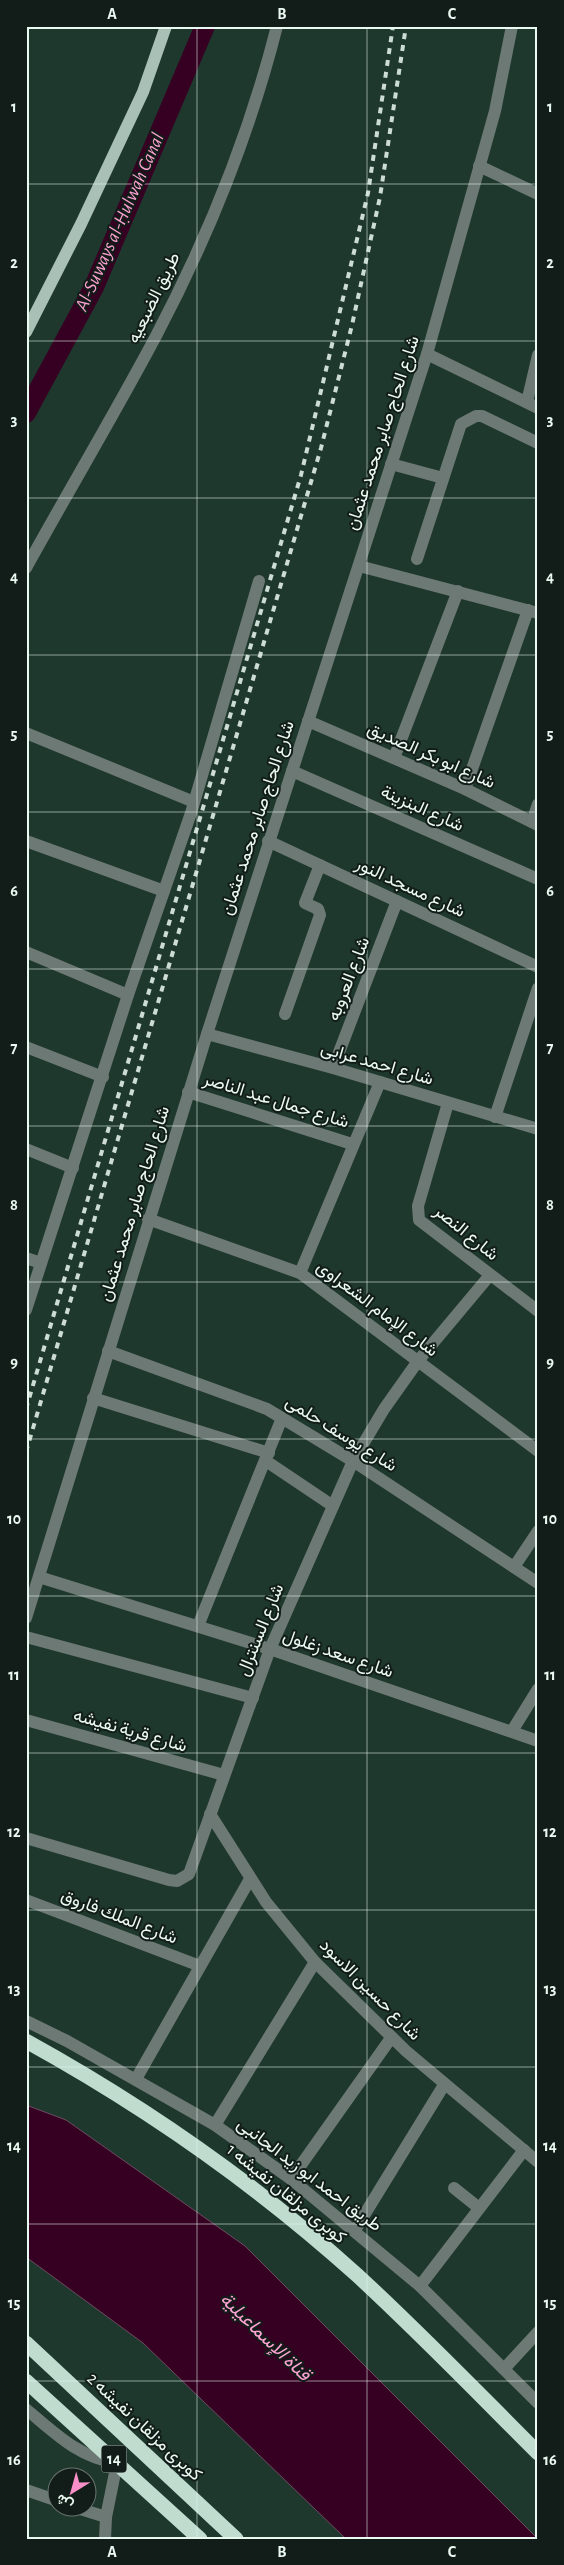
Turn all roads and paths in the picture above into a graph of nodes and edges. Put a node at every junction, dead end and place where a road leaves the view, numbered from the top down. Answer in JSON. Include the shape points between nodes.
{"nodes":[{"id":1,"x":166,"y":26,"type":"edge"},
{"id":2,"x":277,"y":26,"type":"edge"},
{"id":3,"x":512,"y":26,"type":"edge"},
{"id":4,"x":479,"y":166,"type":"junction"},
{"id":5,"x":538,"y":194,"type":"edge"},
{"id":6,"x":26,"y":332,"type":"edge"},
{"id":7,"x":427,"y":354,"type":"junction"},
{"id":8,"x":538,"y":355,"type":"edge"},
{"id":9,"x":532,"y":405,"type":"edge"},
{"id":10,"x":538,"y":443,"type":"edge"},
{"id":11,"x":392,"y":464,"type":"junction"},
{"id":12,"x":443,"y":478,"type":"junction"},
{"id":13,"x":417,"y":558,"type":"dead end"},
{"id":14,"x":359,"y":566,"type":"junction"},
{"id":15,"x":26,"y":568,"type":"edge"},
{"id":16,"x":260,"y":581,"type":"dead end"},
{"id":17,"x":458,"y":591,"type":"junction"},
{"id":18,"x":533,"y":611,"type":"edge"},
{"id":19,"x":308,"y":720,"type":"junction"},
{"id":20,"x":26,"y":733,"type":"edge"},
{"id":21,"x":394,"y":758,"type":"junction"},
{"id":22,"x":292,"y":771,"type":"junction"},
{"id":23,"x":465,"y":789,"type":"junction"},
{"id":24,"x":194,"y":802,"type":"junction"},
{"id":25,"x":538,"y":804,"type":"edge"},
{"id":26,"x":535,"y":823,"type":"edge"},
{"id":27,"x":26,"y":841,"type":"edge"},
{"id":28,"x":268,"y":842,"type":"junction"},
{"id":29,"x":320,"y":865,"type":"junction"},
{"id":30,"x":538,"y":879,"type":"edge"},
{"id":31,"x":164,"y":891,"type":"junction"},
{"id":32,"x":397,"y":902,"type":"junction"},
{"id":33,"x":26,"y":952,"type":"edge"},
{"id":34,"x":538,"y":967,"type":"edge"},
{"id":35,"x":538,"y":988,"type":"edge"},
{"id":36,"x":128,"y":994,"type":"junction"},
{"id":37,"x":285,"y":1014,"type":"dead end"},
{"id":38,"x":533,"y":1017,"type":"edge"},
{"id":39,"x":207,"y":1034,"type":"junction"},
{"id":40,"x":26,"y":1047,"type":"edge"},
{"id":41,"x":333,"y":1068,"type":"junction"},
{"id":42,"x":103,"y":1077,"type":"junction"},
{"id":43,"x":380,"y":1082,"type":"junction"},
{"id":44,"x":188,"y":1092,"type":"junction"},
{"id":45,"x":448,"y":1103,"type":"junction"},
{"id":46,"x":495,"y":1117,"type":"junction"},
{"id":47,"x":538,"y":1129,"type":"edge"},
{"id":48,"x":352,"y":1144,"type":"junction"},
{"id":49,"x":26,"y":1150,"type":"edge"},
{"id":50,"x":73,"y":1168,"type":"junction"},
{"id":51,"x":148,"y":1219,"type":"junction"},
{"id":52,"x":26,"y":1258,"type":"edge"},
{"id":53,"x":41,"y":1263,"type":"junction"},
{"id":54,"x":300,"y":1273,"type":"junction"},
{"id":55,"x":490,"y":1275,"type":"junction"},
{"id":56,"x":26,"y":1310,"type":"edge"},
{"id":57,"x":538,"y":1310,"type":"edge"},
{"id":58,"x":108,"y":1351,"type":"junction"},
{"id":59,"x":418,"y":1361,"type":"junction"},
{"id":60,"x":94,"y":1398,"type":"junction"},
{"id":61,"x":282,"y":1418,"type":"junction"},
{"id":62,"x":538,"y":1451,"type":"edge"},
{"id":63,"x":267,"y":1457,"type":"junction"},
{"id":64,"x":353,"y":1461,"type":"junction"},
{"id":65,"x":332,"y":1506,"type":"junction"},
{"id":66,"x":538,"y":1531,"type":"edge"},
{"id":67,"x":514,"y":1568,"type":"junction"},
{"id":68,"x":39,"y":1577,"type":"junction"},
{"id":69,"x":538,"y":1583,"type":"edge"},
{"id":70,"x":26,"y":1618,"type":"edge"},
{"id":71,"x":198,"y":1626,"type":"junction"},
{"id":72,"x":26,"y":1638,"type":"edge"},
{"id":73,"x":270,"y":1649,"type":"junction"},
{"id":74,"x":538,"y":1689,"type":"edge"},
{"id":75,"x":253,"y":1698,"type":"junction"},
{"id":76,"x":26,"y":1720,"type":"edge"},
{"id":77,"x":512,"y":1730,"type":"junction"},
{"id":78,"x":538,"y":1741,"type":"edge"},
{"id":79,"x":224,"y":1775,"type":"junction"},
{"id":80,"x":210,"y":1814,"type":"junction"},
{"id":81,"x":26,"y":1838,"type":"edge"},
{"id":82,"x":250,"y":1879,"type":"junction"},
{"id":83,"x":26,"y":1900,"type":"edge"},
{"id":84,"x":315,"y":1962,"type":"junction"},
{"id":85,"x":200,"y":1966,"type":"junction"},
{"id":86,"x":26,"y":2021,"type":"edge"},
{"id":87,"x":391,"y":2038,"type":"junction"},
{"id":88,"x":26,"y":2042,"type":"edge"},
{"id":89,"x":136,"y":2079,"type":"junction"},
{"id":90,"x":444,"y":2085,"type":"junction"},
{"id":91,"x":215,"y":2125,"type":"junction"},
{"id":92,"x":524,"y":2150,"type":"junction"},
{"id":93,"x":538,"y":2162,"type":"edge"},
{"id":94,"x":291,"y":2179,"type":"junction"},
{"id":95,"x":454,"y":2188,"type":"dead end"},
{"id":96,"x":479,"y":2208,"type":"junction"},
{"id":97,"x":355,"y":2230,"type":"junction"},
{"id":98,"x":420,"y":2286,"type":"junction"},
{"id":99,"x":538,"y":2332,"type":"edge"},
{"id":100,"x":26,"y":2343,"type":"edge"},
{"id":101,"x":504,"y":2369,"type":"junction"},
{"id":102,"x":26,"y":2381,"type":"edge"},
{"id":103,"x":538,"y":2402,"type":"edge"},
{"id":104,"x":26,"y":2409,"type":"edge"},
{"id":105,"x":538,"y":2453,"type":"edge"},
{"id":106,"x":118,"y":2463,"type":"junction"},
{"id":107,"x":26,"y":2490,"type":"edge"},
{"id":108,"x":48,"y":2498,"type":"edge"},
{"id":109,"x":98,"y":2515,"type":"edge"},
{"id":110,"x":106,"y":2517,"type":"junction"},
{"id":111,"x":104,"y":2539,"type":"edge"},
{"id":112,"x":200,"y":2539,"type":"edge"},
{"id":113,"x":236,"y":2539,"type":"edge"}],
"edges":[{"from":1,"to":6,"type":"main road","via":[[143,92]]},
{"from":2,"to":15,"type":"street","name":"طريق الضبعيه","via":[[248,120],[192,262],[156,335]]},
{"from":3,"to":4,"type":"street","name":"شارع الحاج صابر محمد عثمان","via":[[495,111]]},
{"from":4,"to":5,"type":"street"},
{"from":4,"to":7,"type":"street","name":"شارع الحاج صابر محمد عثمان"},
{"from":7,"to":9,"type":"street"},
{"from":7,"to":11,"type":"street","name":"شارع الحاج صابر محمد عثمان"},
{"from":8,"to":9,"type":"street"},
{"from":10,"to":12,"type":"street","via":[[476,416],[461,424]]},
{"from":11,"to":12,"type":"street"},
{"from":11,"to":14,"type":"street","name":"شارع الحاج صابر محمد عثمان"},
{"from":12,"to":13,"type":"street"},
{"from":14,"to":17,"type":"street"},
{"from":14,"to":19,"type":"street","name":"شارع الحاج صابر محمد عثمان"},
{"from":16,"to":24,"type":"street"},
{"from":17,"to":18,"type":"street"},
{"from":17,"to":21,"type":"street"},
{"from":18,"to":23,"type":"street"},
{"from":19,"to":21,"type":"street","name":"شارع ابو بكر الصديق"},
{"from":19,"to":22,"type":"street","name":"شارع الحاج صابر محمد عثمان"},
{"from":20,"to":24,"type":"street"},
{"from":21,"to":23,"type":"street","name":"شارع ابو بكر الصديق"},
{"from":22,"to":28,"type":"street","name":"شارع الحاج صابر محمد عثمان"},
{"from":22,"to":30,"type":"street","name":"شارع البنزينة"},
{"from":23,"to":26,"type":"street","name":"شارع ابو بكر الصديق"},
{"from":24,"to":31,"type":"street"},
{"from":25,"to":26,"type":"street"},
{"from":27,"to":31,"type":"street"},
{"from":28,"to":29,"type":"street","name":"شارع مسجد النور"},
{"from":28,"to":39,"type":"street","name":"شارع الحاج صابر محمد عثمان"},
{"from":29,"to":32,"type":"street","name":"شارع مسجد النور"},
{"from":29,"to":37,"type":"street","via":[[305,902],[318,909],[320,914]]},
{"from":31,"to":36,"type":"street"},
{"from":32,"to":34,"type":"street","name":"شارع مسجد النور"},
{"from":32,"to":41,"type":"street","name":"شارع العروبه"},
{"from":33,"to":36,"type":"street"},
{"from":35,"to":38,"type":"street"},
{"from":36,"to":42,"type":"street"},
{"from":38,"to":46,"type":"street"},
{"from":39,"to":41,"type":"street","name":"شارع احمد عرابى"},
{"from":39,"to":44,"type":"street","name":"شارع الحاج صابر محمد عثمان"},
{"from":40,"to":42,"type":"street"},
{"from":41,"to":43,"type":"street","name":"شارع احمد عرابى"},
{"from":42,"to":50,"type":"street"},
{"from":43,"to":45,"type":"street","name":"شارع احمد عرابى"},
{"from":43,"to":48,"type":"street"},
{"from":44,"to":48,"type":"street","name":"شارع جمال عبد الناصر"},
{"from":44,"to":51,"type":"street","name":"شارع الحاج صابر محمد عثمان"},
{"from":45,"to":46,"type":"street","name":"شارع احمد عرابى"},
{"from":45,"to":55,"type":"street","name":"شارع النصر","via":[[417,1213],[424,1225]]},
{"from":46,"to":47,"type":"street","name":"شارع احمد عرابى"},
{"from":48,"to":54,"type":"street"},
{"from":49,"to":50,"type":"street"},
{"from":50,"to":53,"type":"street"},
{"from":51,"to":54,"type":"street","name":"شارع الإمام الشعراوى"},
{"from":51,"to":58,"type":"street","name":"شارع الحاج صابر محمد عثمان"},
{"from":52,"to":53,"type":"street"},
{"from":53,"to":56,"type":"street"},
{"from":54,"to":59,"type":"street","name":"شارع الإمام الشعراوى"},
{"from":55,"to":57,"type":"street","name":"شارع النصر"},
{"from":55,"to":59,"type":"street","name":"شارع السنترال"},
{"from":58,"to":60,"type":"street","name":"شارع الحاج صابر محمد عثمان"},
{"from":58,"to":61,"type":"street","name":"شارع يوسف حلمى","via":[[267,1409]]},
{"from":59,"to":62,"type":"street","name":"شارع الإمام الشعراوى"},
{"from":59,"to":64,"type":"street","name":"شارع السنترال"},
{"from":60,"to":63,"type":"street"},
{"from":60,"to":68,"type":"street","name":"شارع الحاج صابر محمد عثمان"},
{"from":61,"to":63,"type":"street"},
{"from":61,"to":64,"type":"street","name":"شارع يوسف حلمى"},
{"from":63,"to":65,"type":"street"},
{"from":63,"to":71,"type":"street"},
{"from":64,"to":65,"type":"street","name":"شارع السنترال"},
{"from":64,"to":67,"type":"street","name":"شارع يوسف حلمى"},
{"from":65,"to":73,"type":"street","name":"شارع السنترال"},
{"from":66,"to":67,"type":"street"},
{"from":67,"to":69,"type":"street","name":"شارع يوسف حلمى"},
{"from":68,"to":70,"type":"street","name":"شارع الحاج صابر محمد عثمان"},
{"from":68,"to":71,"type":"street","name":"شارع سعد زغلول"},
{"from":71,"to":73,"type":"street","name":"شارع سعد زغلول"},
{"from":72,"to":75,"type":"street"},
{"from":73,"to":75,"type":"street","name":"شارع السنترال"},
{"from":73,"to":77,"type":"street","name":"شارع سعد زغلول"},
{"from":74,"to":77,"type":"street"},
{"from":75,"to":79,"type":"street","name":"شارع السنترال"},
{"from":76,"to":79,"type":"street","name":"شارع قرية نفيشه"},
{"from":77,"to":78,"type":"street","name":"شارع سعد زغلول"},
{"from":79,"to":80,"type":"street","name":"شارع السنترال"},
{"from":80,"to":81,"type":"street","name":"شارع السنترال","via":[[189,1874],[177,1881]]},
{"from":80,"to":82,"type":"street","name":"شارع حسين الاسود"},
{"from":82,"to":84,"type":"street","name":"شارع حسين الاسود","via":[[282,1924]]},
{"from":82,"to":85,"type":"street"},
{"from":83,"to":85,"type":"street","name":"شارع الملك فاروق"},
{"from":84,"to":87,"type":"street","name":"شارع حسين الاسود"},
{"from":84,"to":91,"type":"street"},
{"from":85,"to":89,"type":"street"},
{"from":86,"to":89,"type":"street","name":"طريق احمد ابو زيد الجانبى"},
{"from":87,"to":90,"type":"street","name":"شارع حسين الاسود"},
{"from":87,"to":94,"type":"street"},
{"from":88,"to":105,"type":"highway","name":"كوبرى مزلقان نفيشه 1","via":[[84,2073],[191,2143],[280,2211],[356,2274]]},
{"from":89,"to":91,"type":"street","name":"طريق احمد ابو زيد الجانبى"},
{"from":90,"to":92,"type":"street","name":"شارع حسين الاسود"},
{"from":90,"to":97,"type":"street"},
{"from":91,"to":94,"type":"street","name":"طريق احمد ابو زيد الجانبى"},
{"from":92,"to":93,"type":"street","name":"شارع حسين الاسود"},
{"from":92,"to":96,"type":"street"},
{"from":94,"to":97,"type":"street","name":"طريق احمد ابو زيد الجانبى"},
{"from":95,"to":96,"type":"street"},
{"from":96,"to":98,"type":"street"},
{"from":97,"to":98,"type":"street","name":"طريق احمد ابو زيد الجانبى"},
{"from":98,"to":101,"type":"street","name":"طريق احمد ابو زيد الجانبى"},
{"from":99,"to":101,"type":"street"},
{"from":100,"to":113,"type":"highway","name":"كوبرى مزلقان نفيشه 2"},
{"from":101,"to":103,"type":"street","name":"طريق احمد ابو زيد الجانبى"},
{"from":102,"to":106,"type":"highway","number":"14"},
{"from":104,"to":106,"type":"street","via":[[75,2449],[96,2459]]},
{"from":106,"to":110,"type":"street"},
{"from":106,"to":112,"type":"highway","number":"14"},
{"from":107,"to":108,"type":"street"},
{"from":109,"to":110,"type":"street"},
{"from":110,"to":111,"type":"street"}]}
